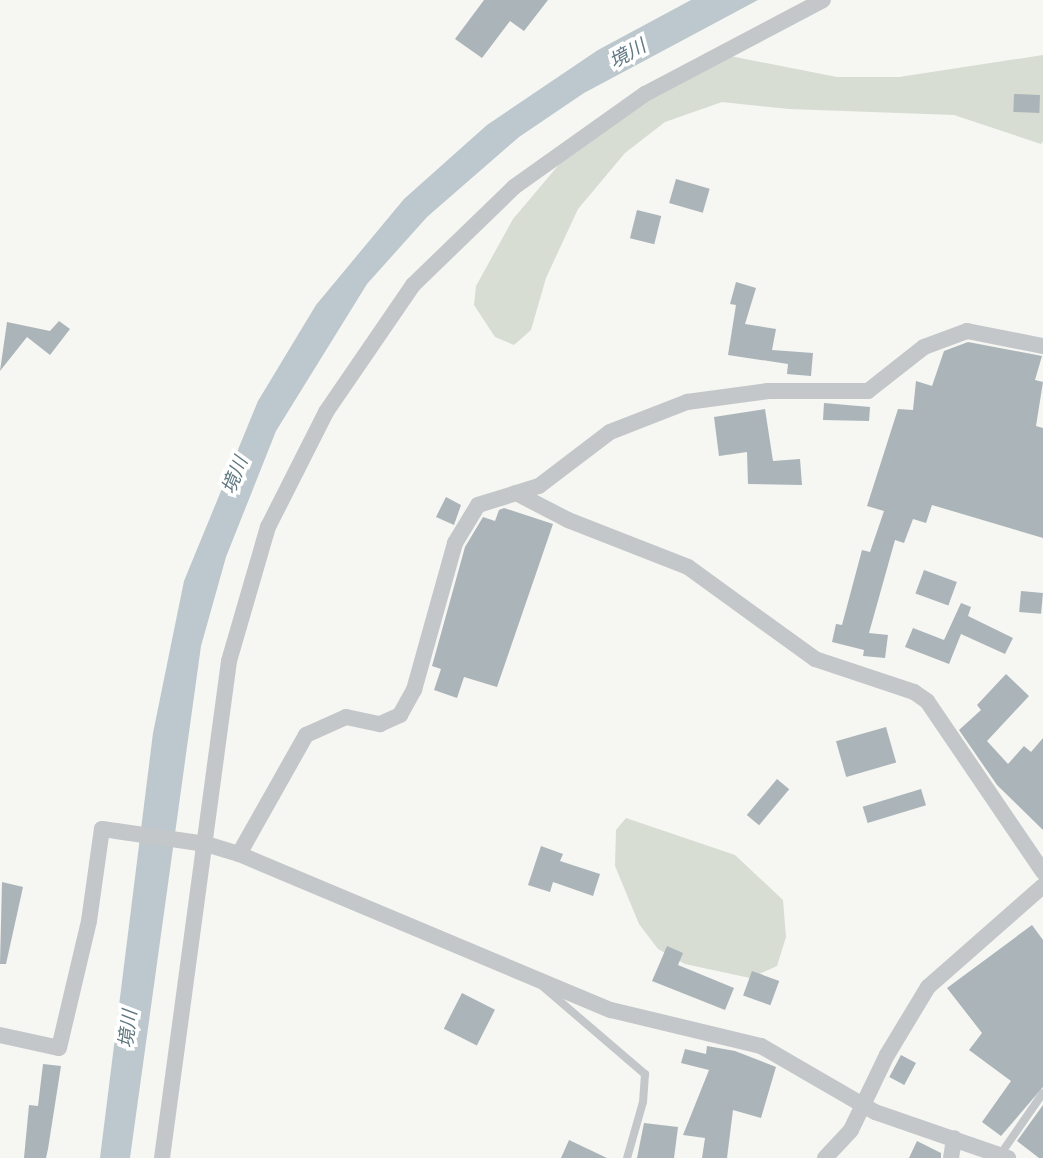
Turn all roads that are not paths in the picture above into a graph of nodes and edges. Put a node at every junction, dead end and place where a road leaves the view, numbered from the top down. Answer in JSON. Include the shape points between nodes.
{"nodes":[{"id":1,"x":823,"y":0,"type":"edge"},
{"id":2,"x":1043,"y":346,"type":"edge"},
{"id":3,"x":516,"y":494,"type":"junction"},
{"id":4,"x":202,"y":843,"type":"junction"},
{"id":5,"x":239,"y":854,"type":"junction"},
{"id":6,"x":1043,"y":872,"type":"edge"},
{"id":7,"x":1043,"y":886,"type":"edge"},
{"id":8,"x":539,"y":983,"type":"junction"},
{"id":9,"x":0,"y":1035,"type":"edge"},
{"id":10,"x":1043,"y":1093,"type":"edge"},
{"id":11,"x":864,"y":1106,"type":"junction"},
{"id":12,"x":954,"y":1138,"type":"junction"},
{"id":13,"x":1004,"y":1156,"type":"edge"},
{"id":14,"x":162,"y":1158,"type":"edge"},
{"id":15,"x":627,"y":1158,"type":"edge"},
{"id":16,"x":825,"y":1158,"type":"edge"},
{"id":17,"x":951,"y":1158,"type":"edge"}],
"edges":[{"from":1,"to":4,"type":"street","via":[[645,94],[513,187],[413,285],[369,344],[290,480],[258,556],[227,672]]},
{"from":2,"to":3,"type":"street","via":[[967,331],[925,347],[868,391],[768,391],[687,402],[610,432],[551,479]]},
{"from":3,"to":5,"type":"street","via":[[489,499],[467,516],[455,543],[414,690],[400,715],[380,724],[346,717],[306,735]]},
{"from":3,"to":6,"type":"street","via":[[568,520],[688,567],[816,659],[915,692],[927,701]]},
{"from":4,"to":5,"type":"street"},
{"from":4,"to":9,"type":"street","via":[[102,829],[89,921],[59,1048]]},
{"from":4,"to":14,"type":"street"},
{"from":5,"to":8,"type":"street"},
{"from":7,"to":11,"type":"street","via":[[928,987],[887,1055]]},
{"from":8,"to":11,"type":"street","via":[[611,1010],[761,1046]]},
{"from":8,"to":15,"type":"lane","via":[[645,1074],[643,1102]]},
{"from":10,"to":13,"type":"lane"},
{"from":11,"to":12,"type":"street"},
{"from":11,"to":16,"type":"street","via":[[851,1130]]},
{"from":12,"to":13,"type":"street"},
{"from":12,"to":17,"type":"street"}]}
